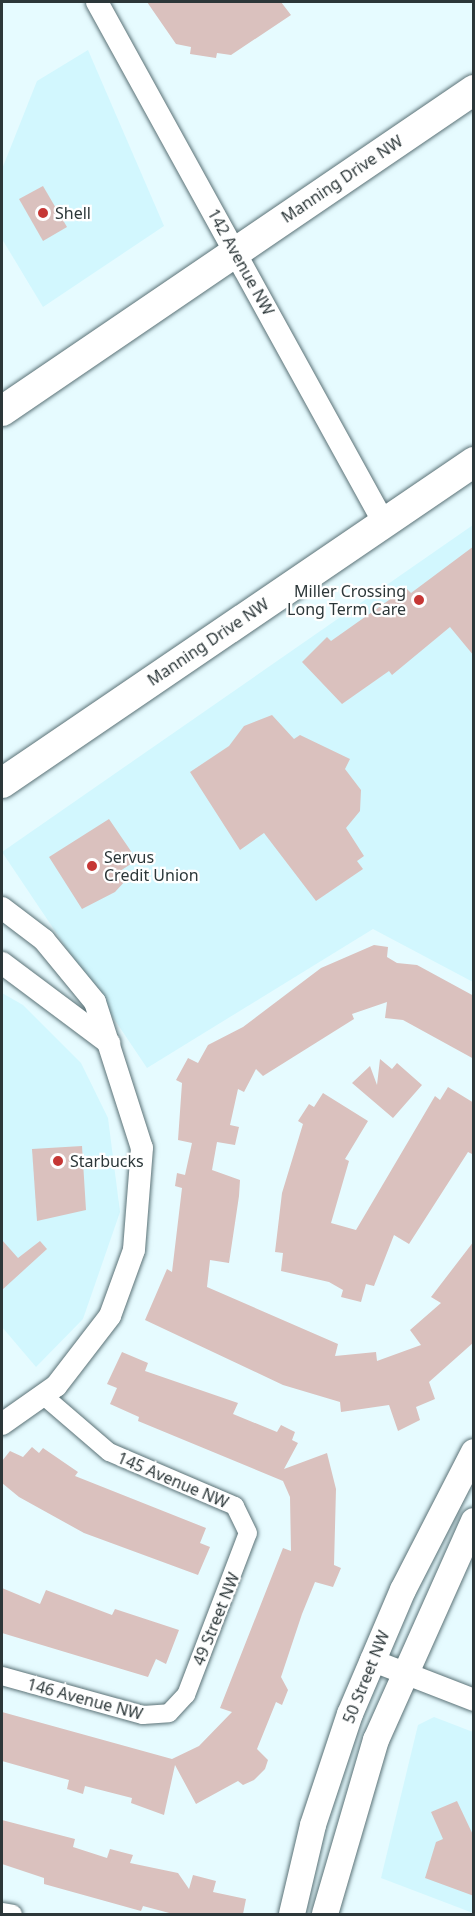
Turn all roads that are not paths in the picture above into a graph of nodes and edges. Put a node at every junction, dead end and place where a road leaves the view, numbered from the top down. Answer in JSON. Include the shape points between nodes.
{"nodes":[{"id":1,"x":97,"y":2,"type":"edge"},
{"id":2,"x":474,"y":90,"type":"edge"},
{"id":3,"x":236,"y":251,"type":"junction"},
{"id":4,"x":2,"y":411,"type":"edge"},
{"id":5,"x":474,"y":462,"type":"edge"},
{"id":6,"x":384,"y":523,"type":"junction"},
{"id":7,"x":5,"y":782,"type":"edge"},
{"id":8,"x":2,"y":908,"type":"edge"},
{"id":9,"x":2,"y":963,"type":"edge"},
{"id":10,"x":109,"y":1043,"type":"junction"},
{"id":11,"x":45,"y":1397,"type":"junction"},
{"id":12,"x":2,"y":1424,"type":"edge"},
{"id":13,"x":474,"y":1452,"type":"edge"},
{"id":14,"x":245,"y":1519,"type":"joint"},
{"id":15,"x":474,"y":1521,"type":"edge"},
{"id":16,"x":371,"y":1660,"type":"junction"},
{"id":17,"x":403,"y":1673,"type":"junction"},
{"id":18,"x":2,"y":1676,"type":"edge"},
{"id":19,"x":474,"y":1700,"type":"edge"},
{"id":20,"x":169,"y":1713,"type":"joint"},
{"id":21,"x":2,"y":1912,"type":"edge"},
{"id":22,"x":13,"y":1914,"type":"edge"},
{"id":23,"x":292,"y":1914,"type":"edge"},
{"id":24,"x":325,"y":1914,"type":"edge"}],
"edges":[{"from":1,"to":3,"type":"street","name":"142 Avenue NW"},
{"from":2,"to":3,"type":"main road","name":"Manning Drive NW"},
{"from":3,"to":4,"type":"main road","name":"Manning Drive NW"},
{"from":3,"to":6,"type":"street","name":"142 Avenue NW"},
{"from":5,"to":6,"type":"main road","name":"Manning Drive NW"},
{"from":6,"to":7,"type":"main road","name":"Manning Drive NW"},
{"from":8,"to":10,"type":"street","via":[[44,940],[79,979],[104,1019]]},
{"from":9,"to":10,"type":"street"},
{"from":10,"to":11,"type":"street","via":[[142,1148],[138,1233],[129,1273],[102,1331]]},
{"from":11,"to":12,"type":"street"},
{"from":11,"to":14,"type":"street","name":"145 Avenue NW","via":[[109,1452],[229,1502]]},
{"from":13,"to":16,"type":"main road","name":"50 Street NW"},
{"from":14,"to":20,"type":"street","name":"49 Street NW","via":[[245,1545],[186,1695]]},
{"from":15,"to":17,"type":"main road","name":"50 Street NW"},
{"from":16,"to":17,"type":"street"},
{"from":16,"to":23,"type":"main road","name":"50 Street NW","via":[[327,1780]]},
{"from":17,"to":19,"type":"street"},
{"from":17,"to":24,"type":"main road","name":"50 Street NW","via":[[359,1789]]},
{"from":18,"to":20,"type":"street","name":"146 Avenue NW","via":[[143,1715]]},
{"from":21,"to":22,"type":"street"}]}
